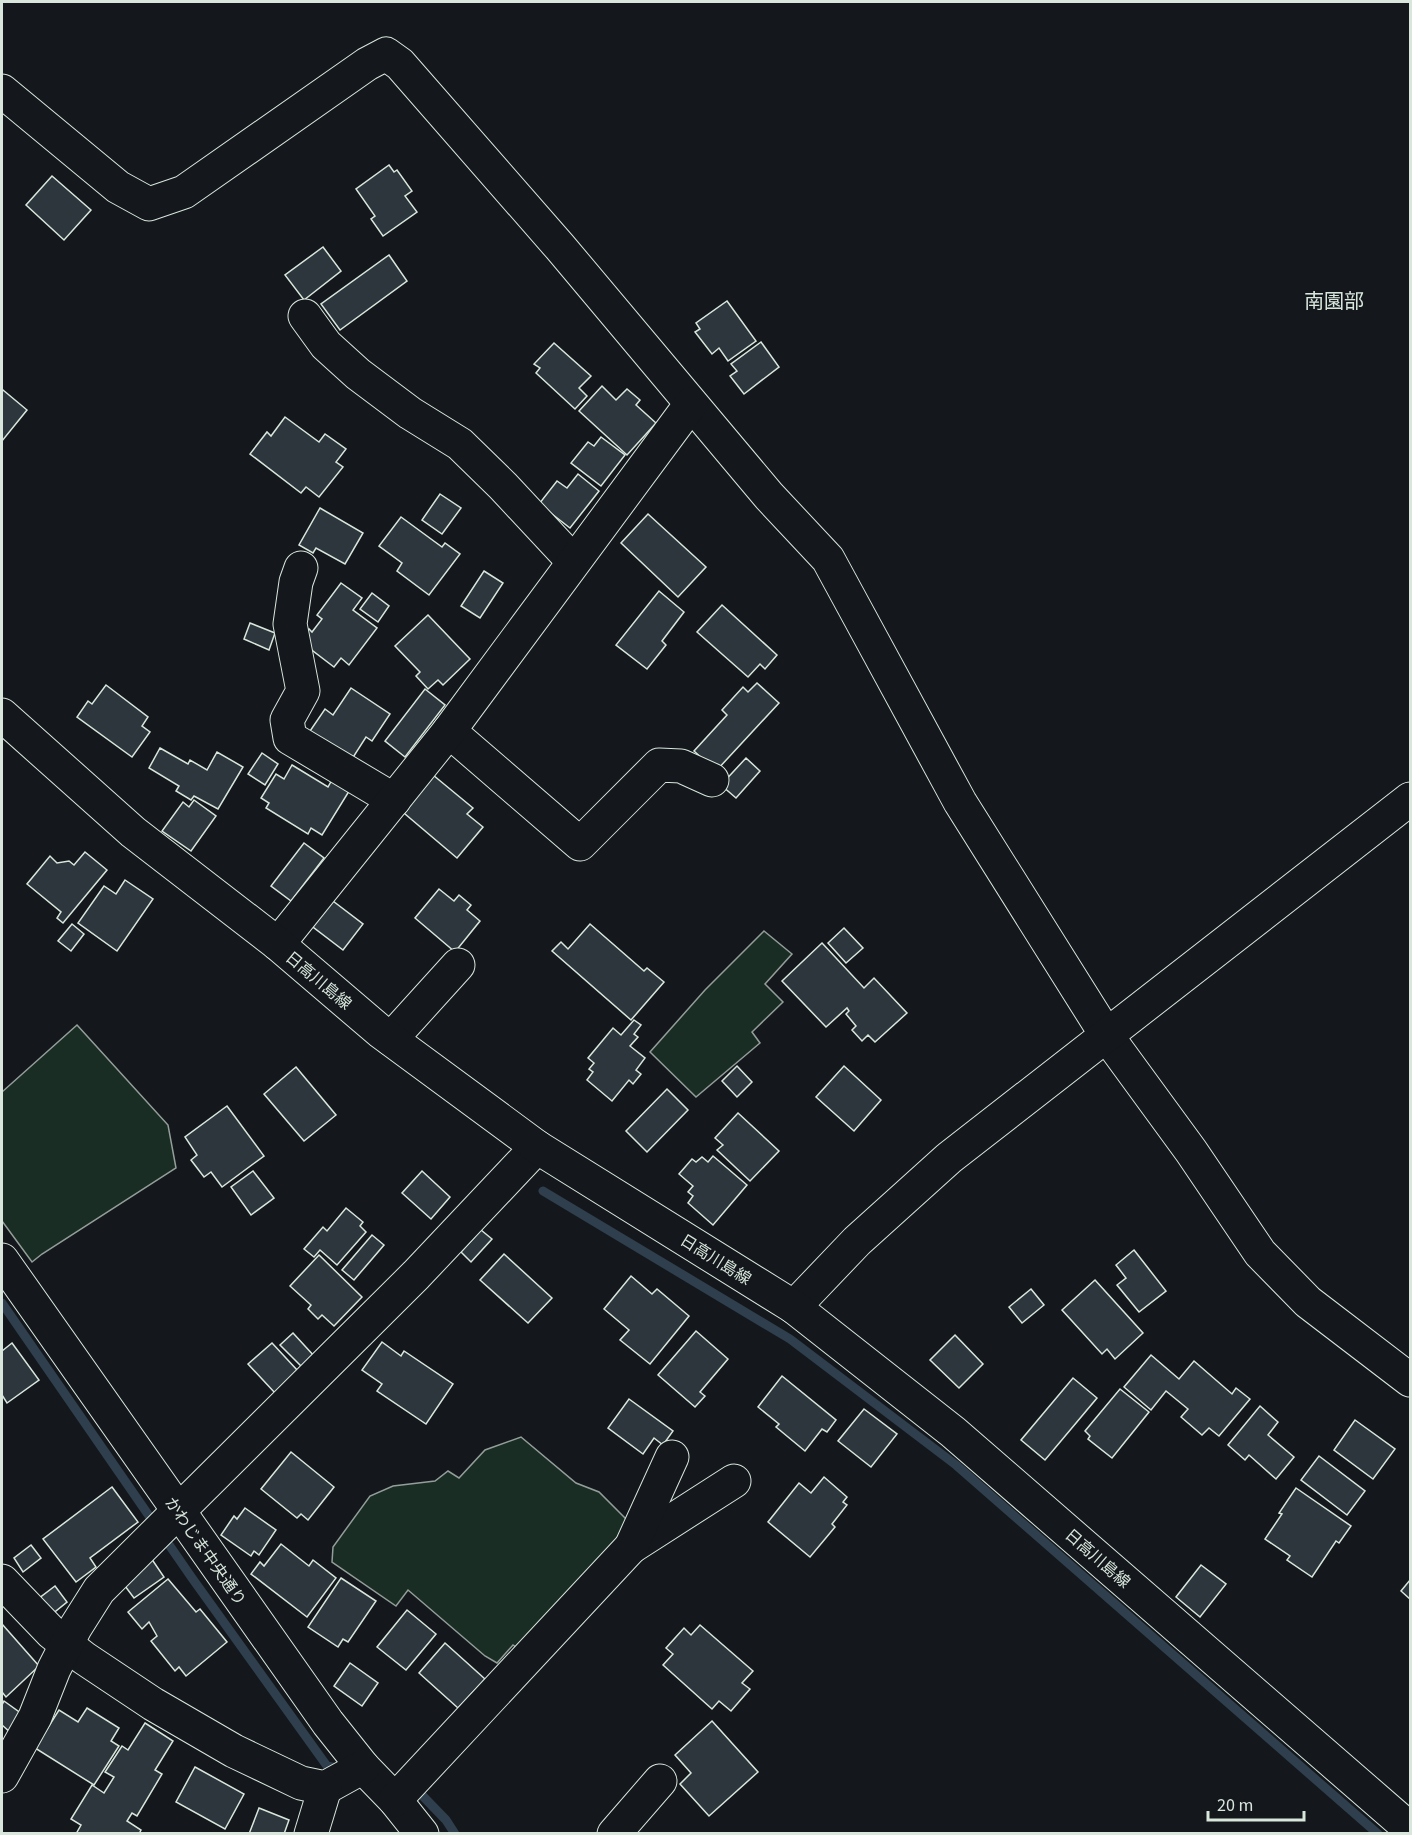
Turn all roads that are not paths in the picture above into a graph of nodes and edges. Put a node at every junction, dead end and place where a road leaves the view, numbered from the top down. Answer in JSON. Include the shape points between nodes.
{"nodes":[{"id":1,"x":2,"y":91,"type":"edge"},
{"id":2,"x":304,"y":316,"type":"dead end"},
{"id":3,"x":691,"y":404,"type":"junction"},
{"id":4,"x":573,"y":561,"type":"junction"},
{"id":5,"x":301,"y":568,"type":"dead end"},
{"id":6,"x":2,"y":715,"type":"edge"},
{"id":7,"x":449,"y":731,"type":"junction"},
{"id":8,"x":711,"y":780,"type":"dead end"},
{"id":9,"x":1410,"y":799,"type":"edge"},
{"id":10,"x":394,"y":800,"type":"junction"},
{"id":11,"x":278,"y":944,"type":"junction"},
{"id":12,"x":458,"y":964,"type":"dead end"},
{"id":13,"x":1107,"y":1036,"type":"junction"},
{"id":14,"x":391,"y":1039,"type":"junction"},
{"id":15,"x":537,"y":1147,"type":"junction"},
{"id":16,"x":2,"y":1260,"type":"edge"},
{"id":17,"x":794,"y":1307,"type":"junction"},
{"id":18,"x":1410,"y":1380,"type":"edge"},
{"id":19,"x":672,"y":1458,"type":"dead end"},
{"id":20,"x":734,"y":1481,"type":"dead end"},
{"id":21,"x":179,"y":1512,"type":"junction"},
{"id":22,"x":631,"y":1547,"type":"junction"},
{"id":23,"x":2,"y":1581,"type":"edge"},
{"id":24,"x":67,"y":1645,"type":"junction"},
{"id":25,"x":363,"y":1767,"type":"junction"},
{"id":26,"x":2,"y":1776,"type":"edge"},
{"id":27,"x":660,"y":1780,"type":"dead end"},
{"id":28,"x":326,"y":1788,"type":"junction"},
{"id":29,"x":395,"y":1800,"type":"junction"},
{"id":30,"x":1410,"y":1829,"type":"edge"},
{"id":31,"x":311,"y":1833,"type":"edge"},
{"id":32,"x":422,"y":1833,"type":"edge"},
{"id":33,"x":614,"y":1833,"type":"edge"}],
"edges":[{"from":1,"to":3,"type":"street","via":[[110,181],[149,204],[184,192],[386,54],[400,64],[560,247]]},
{"from":2,"to":4,"type":"street","via":[[326,345],[358,374],[460,444]]},
{"from":3,"to":4,"type":"street"},
{"from":3,"to":13,"type":"street","via":[[828,559],[960,802]]},
{"from":4,"to":7,"type":"street"},
{"from":5,"to":10,"type":"street","via":[[290,624],[303,691],[287,720],[290,738]]},
{"from":6,"to":11,"type":"street","name":"日高川島線","via":[[133,832]]},
{"from":7,"to":8,"type":"street","via":[[580,844],[659,765],[681,766]]},
{"from":7,"to":10,"type":"street"},
{"from":9,"to":13,"type":"street"},
{"from":10,"to":11,"type":"street"},
{"from":11,"to":14,"type":"street","name":"日高川島線"},
{"from":12,"to":14,"type":"street"},
{"from":13,"to":17,"type":"street","via":[[949,1158],[857,1241]]},
{"from":13,"to":18,"type":"street","via":[[1260,1252],[1308,1302]]},
{"from":14,"to":15,"type":"street","name":"日高川島線"},
{"from":15,"to":17,"type":"street","name":"日高川島線"},
{"from":15,"to":21,"type":"street","via":[[416,1275]]},
{"from":16,"to":21,"type":"street","name":"かわじま中央通り"},
{"from":17,"to":30,"type":"street","name":"日高川島線","via":[[953,1432]]},
{"from":19,"to":22,"type":"street"},
{"from":20,"to":22,"type":"street"},
{"from":21,"to":24,"type":"street","via":[[99,1590]]},
{"from":21,"to":25,"type":"street","name":"かわじま中央通り"},
{"from":22,"to":29,"type":"street"},
{"from":23,"to":24,"type":"street"},
{"from":24,"to":26,"type":"street","via":[[35,1717]]},
{"from":24,"to":28,"type":"street","via":[[153,1704],[234,1751],[301,1783]]},
{"from":25,"to":28,"type":"street"},
{"from":25,"to":29,"type":"street","name":"かわじま中央通り"},
{"from":27,"to":33,"type":"street"},
{"from":28,"to":31,"type":"street"},
{"from":29,"to":32,"type":"street","name":"かわじま中央通り"}]}
